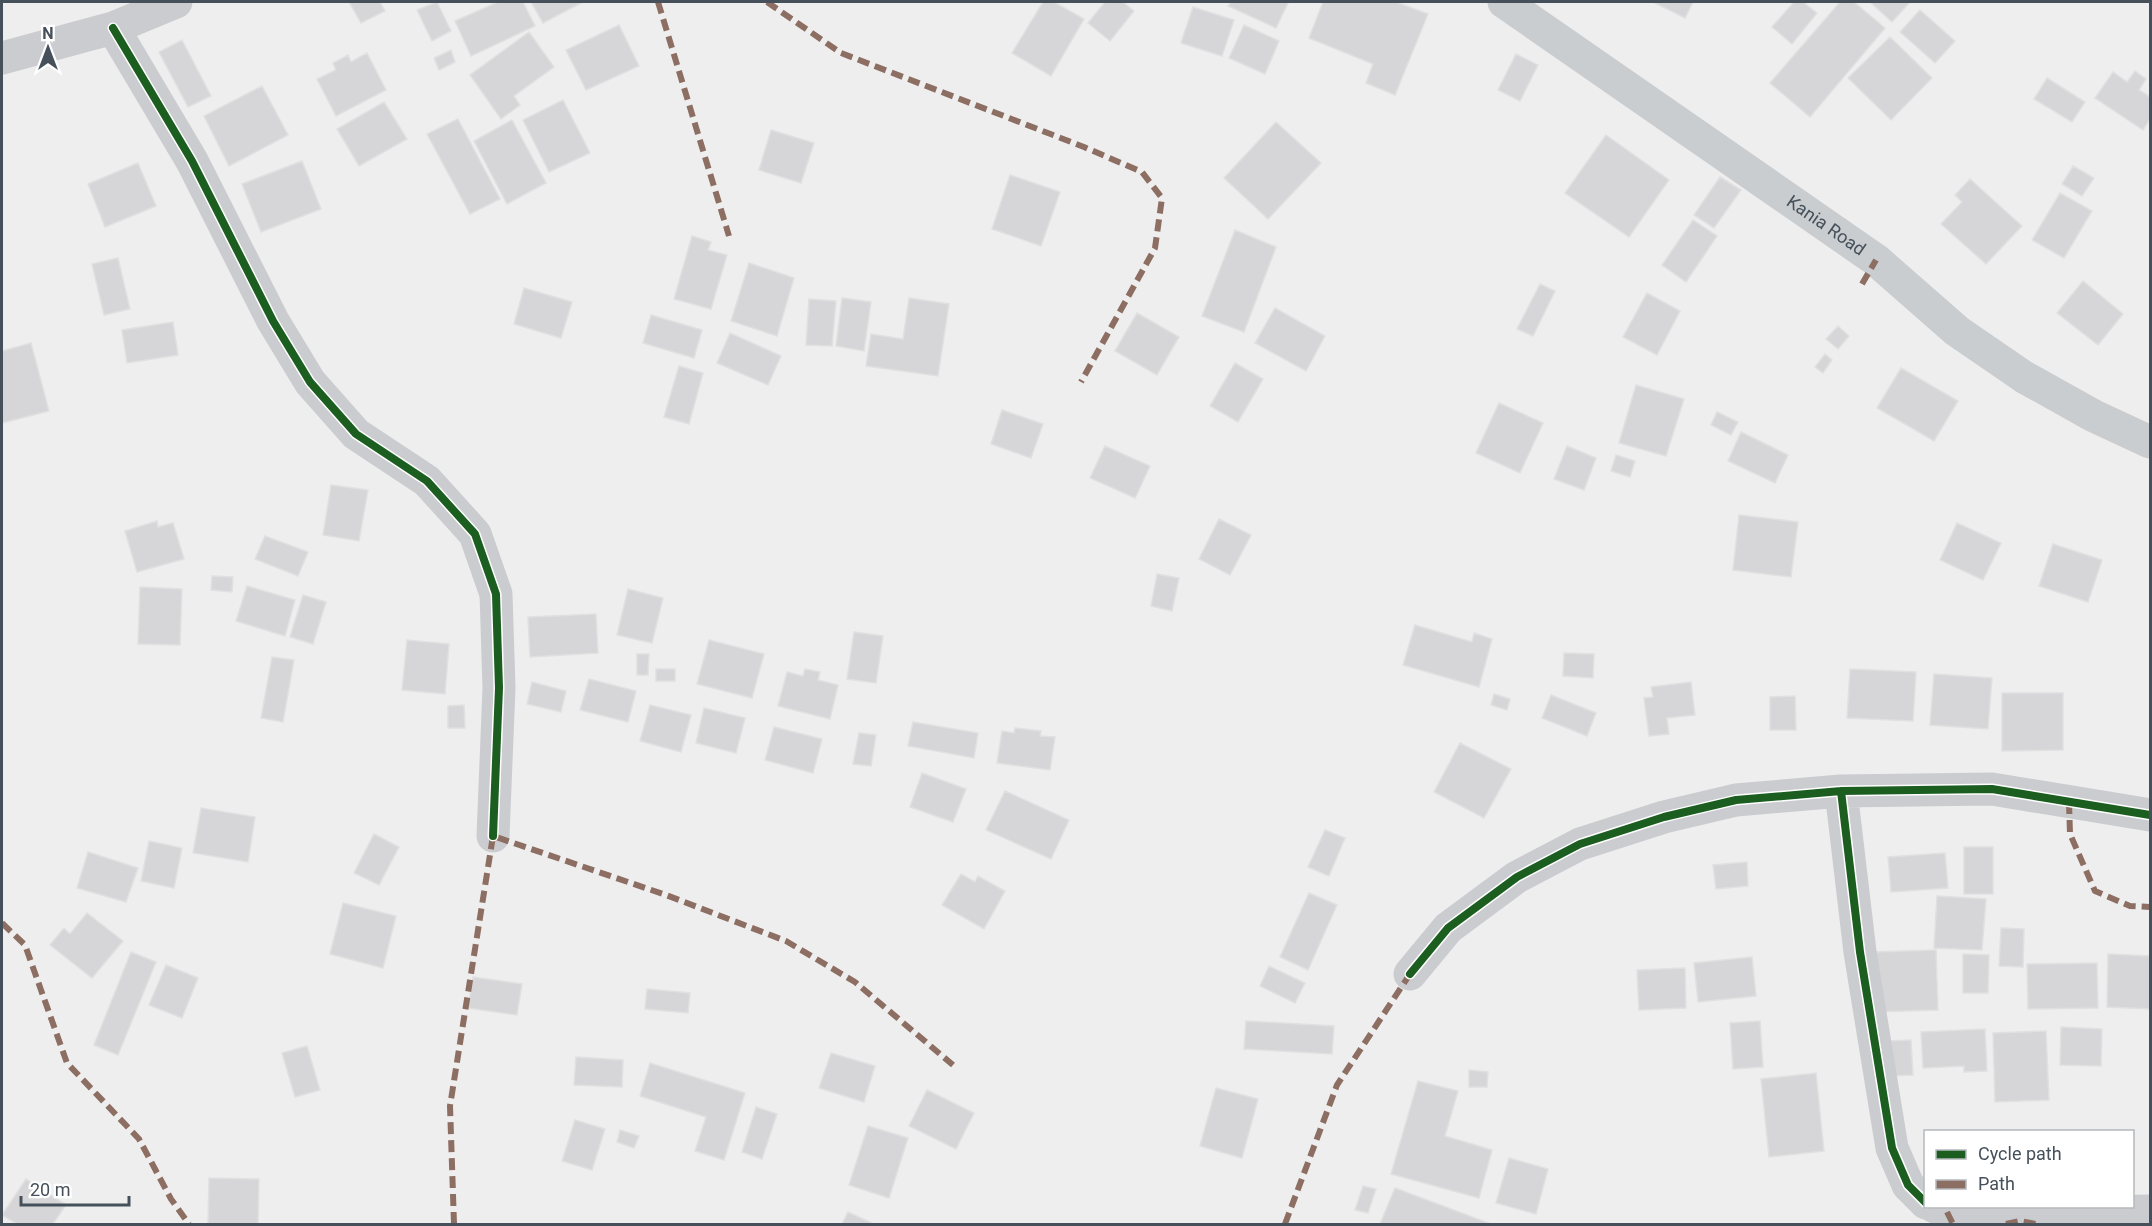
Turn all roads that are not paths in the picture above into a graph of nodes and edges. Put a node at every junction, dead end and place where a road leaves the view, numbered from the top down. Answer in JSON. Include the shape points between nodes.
{"nodes":[{"id":1,"x":176,"y":2,"type":"edge"},
{"id":2,"x":1504,"y":2,"type":"edge"},
{"id":3,"x":112,"y":28,"type":"junction"},
{"id":4,"x":2,"y":58,"type":"edge"},
{"id":5,"x":2151,"y":442,"type":"edge"},
{"id":6,"x":1841,"y":791,"type":"junction"},
{"id":7,"x":2151,"y":815,"type":"edge"},
{"id":8,"x":493,"y":836,"type":"dead end"},
{"id":9,"x":1410,"y":974,"type":"dead end"},
{"id":10,"x":1924,"y":1201,"type":"edge"},
{"id":11,"x":1938,"y":1208,"type":"edge"},
{"id":12,"x":2151,"y":1211,"type":"edge"}],
"edges":[{"from":1,"to":3,"type":"street"},
{"from":2,"to":5,"type":"main road","name":"Kania Road","via":[[1876,260],[1957,331],[2024,377]]},
{"from":3,"to":4,"type":"street"},
{"from":3,"to":8,"type":"street","via":[[192,161],[273,321],[309,382],[356,434],[427,481],[475,534],[496,594],[499,688]]},
{"from":6,"to":7,"type":"street","via":[[1992,789]]},
{"from":6,"to":9,"type":"street","via":[[1736,800],[1664,817],[1580,844],[1517,877],[1448,928]]},
{"from":6,"to":10,"type":"street","via":[[1860,952],[1892,1148],[1908,1185]]},
{"from":11,"to":12,"type":"street","via":[[1972,1214]]}]}
